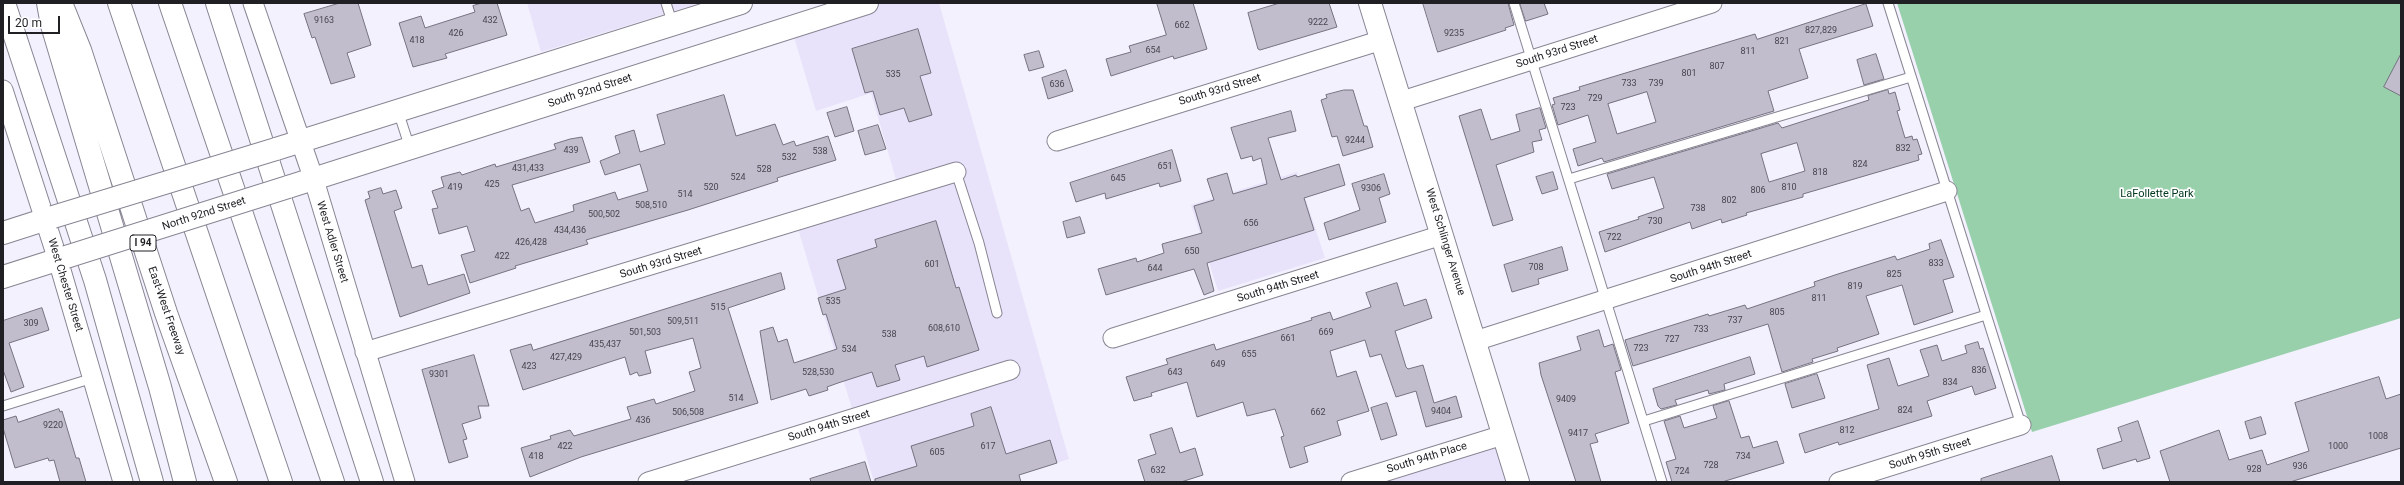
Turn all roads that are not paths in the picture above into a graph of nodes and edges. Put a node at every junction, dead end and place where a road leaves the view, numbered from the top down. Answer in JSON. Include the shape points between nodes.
{"nodes":[{"id":1,"x":4,"y":3,"type":"edge"},
{"id":2,"x":48,"y":3,"type":"edge"},
{"id":3,"x":61,"y":3,"type":"edge"},
{"id":4,"x":119,"y":3,"type":"edge"},
{"id":5,"x":170,"y":3,"type":"edge"},
{"id":6,"x":217,"y":3,"type":"edge"},
{"id":7,"x":253,"y":3,"type":"edge"},
{"id":8,"x":666,"y":3,"type":"edge"},
{"id":9,"x":741,"y":3,"type":"edge"},
{"id":10,"x":867,"y":3,"type":"edge"},
{"id":11,"x":1370,"y":3,"type":"edge"},
{"id":12,"x":1514,"y":3,"type":"edge"},
{"id":13,"x":1712,"y":3,"type":"edge"},
{"id":14,"x":1888,"y":3,"type":"edge"},
{"id":15,"x":673,"y":25,"type":"junction"},
{"id":16,"x":1382,"y":40,"type":"junction"},
{"id":17,"x":1531,"y":60,"type":"junction"},
{"id":18,"x":1911,"y":77,"type":"junction"},
{"id":19,"x":3,"y":90,"type":"edge"},
{"id":20,"x":1402,"y":101,"type":"junction"},
{"id":21,"x":398,"y":111,"type":"junction"},
{"id":22,"x":1058,"y":141,"type":"dead end"},
{"id":23,"x":300,"y":142,"type":"junction"},
{"id":24,"x":411,"y":149,"type":"junction"},
{"id":25,"x":956,"y":172,"type":"joint"},
{"id":26,"x":1569,"y":179,"type":"junction"},
{"id":27,"x":314,"y":180,"type":"junction"},
{"id":28,"x":1947,"y":191,"type":"junction"},
{"id":29,"x":49,"y":218,"type":"junction"},
{"id":30,"x":3,"y":233,"type":"edge"},
{"id":31,"x":1442,"y":236,"type":"junction"},
{"id":32,"x":62,"y":258,"type":"junction"},
{"id":33,"x":3,"y":277,"type":"edge"},
{"id":34,"x":1607,"y":300,"type":"junction"},
{"id":35,"x":997,"y":313,"type":"dead end"},
{"id":36,"x":1986,"y":315,"type":"junction"},
{"id":37,"x":1113,"y":338,"type":"dead end"},
{"id":38,"x":1475,"y":341,"type":"junction"},
{"id":39,"x":365,"y":352,"type":"junction"},
{"id":40,"x":1010,"y":370,"type":"dead end"},
{"id":41,"x":93,"y":378,"type":"junction"},
{"id":42,"x":3,"y":406,"type":"edge"},
{"id":43,"x":1644,"y":421,"type":"junction"},
{"id":44,"x":2021,"y":425,"type":"joint"},
{"id":45,"x":1503,"y":435,"type":"junction"},
{"id":46,"x":124,"y":482,"type":"edge"},
{"id":47,"x":152,"y":482,"type":"edge"},
{"id":48,"x":185,"y":482,"type":"edge"},
{"id":49,"x":226,"y":482,"type":"edge"},
{"id":50,"x":281,"y":482,"type":"edge"},
{"id":51,"x":333,"y":482,"type":"edge"},
{"id":52,"x":372,"y":482,"type":"edge"},
{"id":53,"x":405,"y":482,"type":"edge"},
{"id":54,"x":648,"y":482,"type":"edge"},
{"id":55,"x":1351,"y":482,"type":"edge"},
{"id":56,"x":1518,"y":482,"type":"edge"},
{"id":57,"x":1662,"y":482,"type":"edge"},
{"id":58,"x":1839,"y":482,"type":"edge"}],
"edges":[{"from":1,"to":47,"type":"main road","via":[[95,280]]},
{"from":2,"to":48,"type":"main road","via":[[52,25],[160,387]]},
{"from":3,"to":49,"type":"main road","name":"East-West Freeway","number":"I 94","via":[[80,50],[166,313]]},
{"from":4,"to":50,"type":"main road"},
{"from":5,"to":51,"type":"main road"},
{"from":6,"to":52,"type":"main road"},
{"from":7,"to":23,"type":"street","name":"West Adler Street"},
{"from":8,"to":15,"type":"lane"},
{"from":9,"to":15,"type":"main road"},
{"from":10,"to":24,"type":"main road","name":"South 92nd Street"},
{"from":11,"to":16,"type":"main road","name":"West Schlinger Avenue"},
{"from":12,"to":17,"type":"lane"},
{"from":13,"to":17,"type":"street","name":"South 93rd Street"},
{"from":14,"to":18,"type":"lane"},
{"from":15,"to":21,"type":"main road"},
{"from":16,"to":20,"type":"main road","name":"West Schlinger Avenue"},
{"from":16,"to":22,"type":"street","name":"South 93rd Street"},
{"from":17,"to":20,"type":"street","name":"South 93rd Street"},
{"from":17,"to":26,"type":"lane"},
{"from":18,"to":26,"type":"lane"},
{"from":18,"to":28,"type":"lane"},
{"from":19,"to":29,"type":"street","name":"West Chester Street"},
{"from":20,"to":31,"type":"main road","name":"West Schlinger Avenue"},
{"from":21,"to":23,"type":"main road"},
{"from":21,"to":24,"type":"lane"},
{"from":23,"to":27,"type":"street","name":"West Adler Street"},
{"from":23,"to":29,"type":"main road","bridge":true},
{"from":24,"to":27,"type":"main road","name":"South 92nd Street"},
{"from":25,"to":35,"type":"lane","via":[[979,243]]},
{"from":25,"to":39,"type":"street","name":"South 93rd Street"},
{"from":26,"to":34,"type":"lane"},
{"from":27,"to":32,"type":"main road","name":"North 92nd Street","bridge":true},
{"from":27,"to":39,"type":"street","name":"West Adler Street"},
{"from":28,"to":34,"type":"street","name":"South 94th Street"},
{"from":28,"to":36,"type":"lane"},
{"from":29,"to":30,"type":"main road"},
{"from":29,"to":32,"type":"street","name":"West Chester Street"},
{"from":31,"to":37,"type":"street","name":"South 94th Street"},
{"from":31,"to":38,"type":"main road","name":"West Schlinger Avenue"},
{"from":32,"to":33,"type":"main road","name":"North 92nd Street"},
{"from":32,"to":41,"type":"street","name":"West Chester Street"},
{"from":34,"to":38,"type":"street","name":"South 94th Street"},
{"from":34,"to":43,"type":"lane"},
{"from":36,"to":43,"type":"lane"},
{"from":36,"to":44,"type":"lane"},
{"from":38,"to":45,"type":"main road","name":"West Schlinger Avenue"},
{"from":39,"to":53,"type":"street","name":"West Adler Street"},
{"from":40,"to":54,"type":"street","name":"South 94th Street"},
{"from":41,"to":42,"type":"lane"},
{"from":41,"to":46,"type":"street","name":"West Chester Street"},
{"from":43,"to":57,"type":"lane"},
{"from":44,"to":58,"type":"street","name":"South 95th Street"},
{"from":45,"to":55,"type":"street","name":"South 94th Place"},
{"from":45,"to":56,"type":"main road","name":"West Schlinger Avenue"}]}
